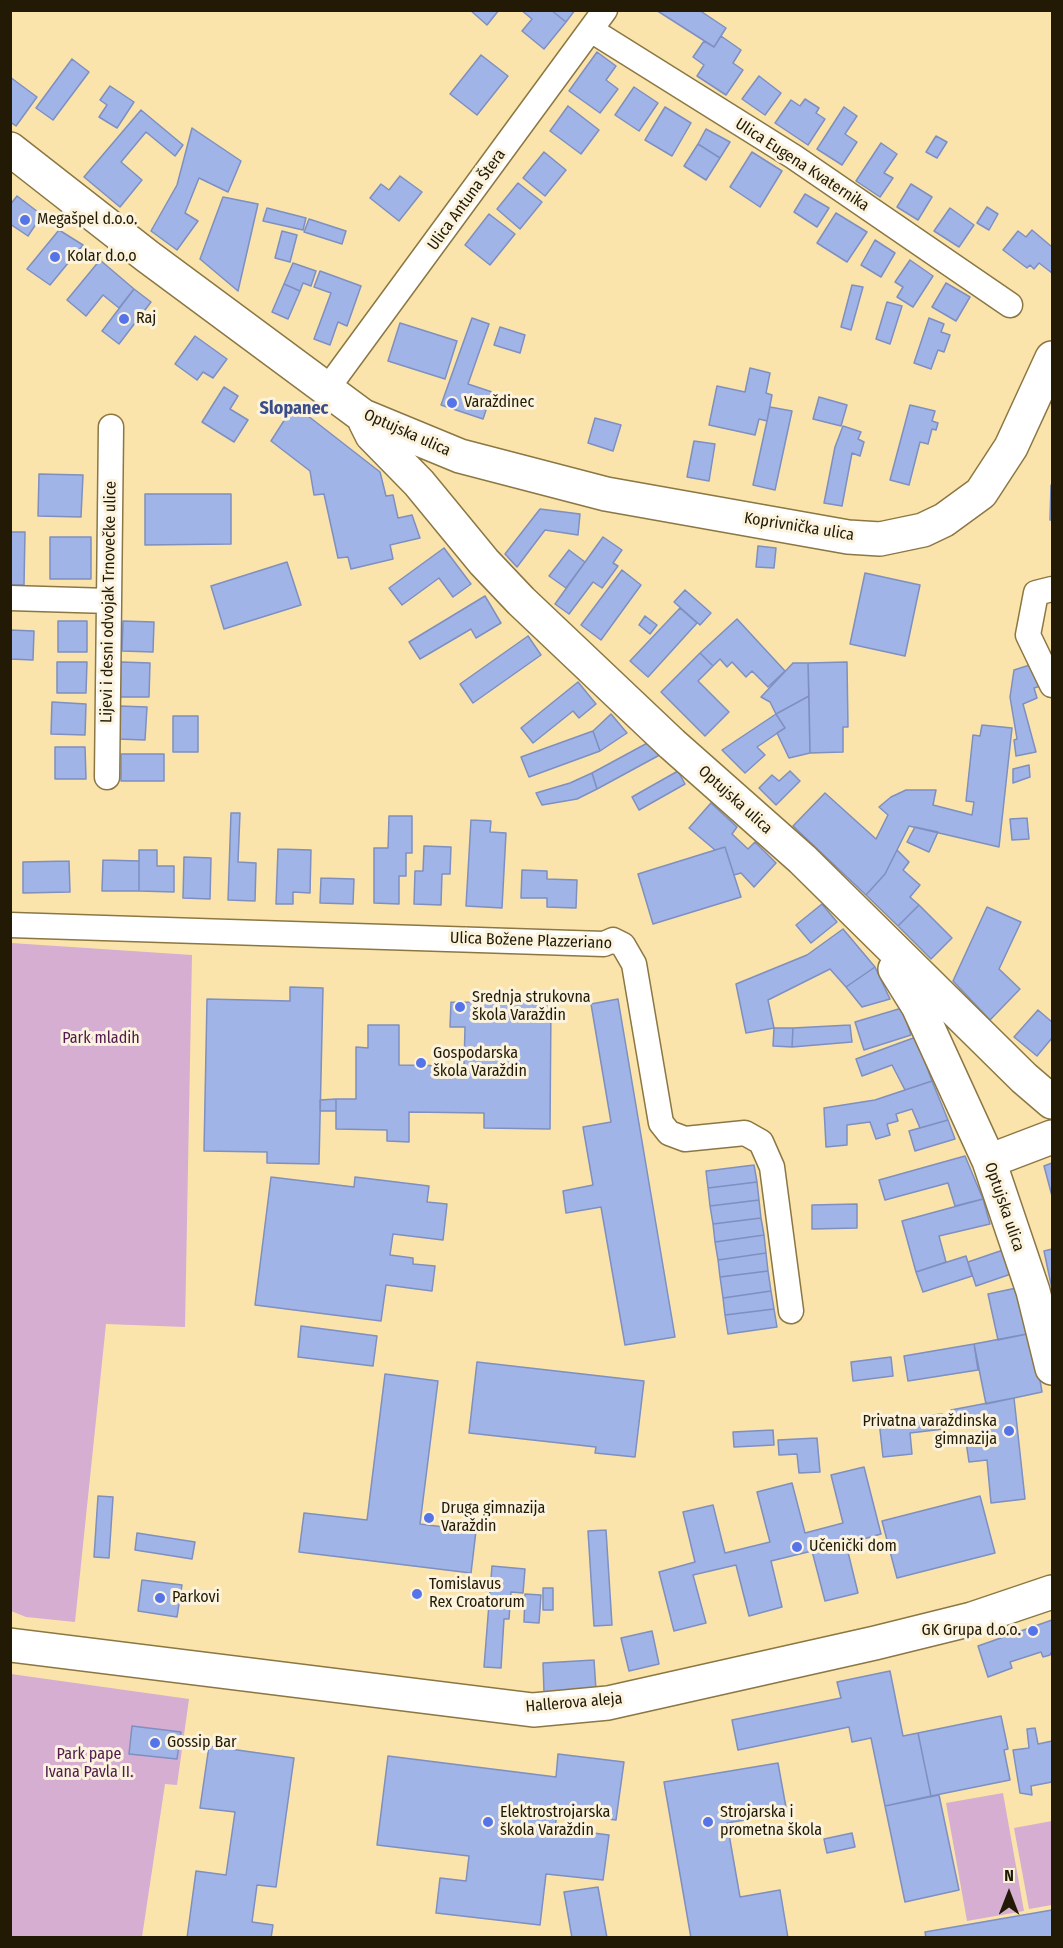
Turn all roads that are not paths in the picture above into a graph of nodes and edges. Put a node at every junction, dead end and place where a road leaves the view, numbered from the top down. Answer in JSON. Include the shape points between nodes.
{"nodes":[{"id":1,"x":605,"y":10,"type":"edge"},
{"id":2,"x":591,"y":30,"type":"junction"},
{"id":3,"x":10,"y":149,"type":"edge"},
{"id":4,"x":1010,"y":305,"type":"dead end"},
{"id":5,"x":1053,"y":358,"type":"edge"},
{"id":6,"x":327,"y":389,"type":"junction"},
{"id":7,"x":363,"y":416,"type":"junction"},
{"id":8,"x":111,"y":427,"type":"dead end"},
{"id":9,"x":460,"y":456,"type":"junction"},
{"id":10,"x":456,"y":528,"type":"junction"},
{"id":11,"x":1044,"y":591,"type":"edge"},
{"id":12,"x":10,"y":598,"type":"edge"},
{"id":13,"x":109,"y":601,"type":"junction"},
{"id":14,"x":1053,"y":686,"type":"edge"},
{"id":15,"x":107,"y":777,"type":"dead end"},
{"id":16,"x":844,"y":900,"type":"junction"},
{"id":17,"x":10,"y":924,"type":"edge"},
{"id":18,"x":1053,"y":1102,"type":"edge"},
{"id":19,"x":1053,"y":1137,"type":"edge"},
{"id":20,"x":989,"y":1161,"type":"junction"},
{"id":21,"x":791,"y":1311,"type":"dead end"},
{"id":22,"x":1053,"y":1368,"type":"edge"},
{"id":23,"x":1053,"y":1592,"type":"edge"},
{"id":24,"x":10,"y":1637,"type":"edge"},
{"id":25,"x":10,"y":1646,"type":"edge"},
{"id":26,"x":50,"y":1650,"type":"junction"}],
"edges":[{"from":1,"to":2,"type":"street","name":"Ulica Antuna Štera"},
{"from":2,"to":4,"type":"street","name":"Ulica Eugena Kvaternika","via":[[794,157]]},
{"from":2,"to":6,"type":"street","name":"Ulica Antuna Štera"},
{"from":3,"to":6,"type":"main road","name":"Optujska ulica"},
{"from":5,"to":9,"type":"main road","name":"Koprivnička ulica","via":[[1011,447],[981,493],[933,525],[892,537],[848,537],[617,496]]},
{"from":6,"to":7,"type":"main road","name":"Optujska ulica"},
{"from":7,"to":9,"type":"main road","name":"Optujska ulica"},
{"from":7,"to":10,"type":"main road","via":[[372,435]]},
{"from":8,"to":13,"type":"street","name":"Lijevi i desni odvojak Trnovečke ulice"},
{"from":9,"to":10,"type":"main road","name":"Optujska ulica","via":[[450,496]]},
{"from":10,"to":16,"type":"main road","name":"Optujska ulica","via":[[521,601]]},
{"from":11,"to":14,"type":"street","via":[[1028,635]]},
{"from":12,"to":13,"type":"street"},
{"from":13,"to":15,"type":"street","name":"Lijevi i desni odvojak Trnovečke ulice"},
{"from":16,"to":18,"type":"main road","name":"Optujska ulica"},
{"from":16,"to":20,"type":"main road","name":"Optujska ulica","via":[[918,1006]]},
{"from":17,"to":21,"type":"street","name":"Ulica Božene Plazzeriano","via":[[604,944],[613,940],[623,945],[634,964],[661,1123],[669,1133],[685,1139],[745,1133],[761,1142],[772,1167]]},
{"from":19,"to":20,"type":"main road"},
{"from":20,"to":22,"type":"main road","name":"Optujska ulica","via":[[1033,1291]]},
{"from":23,"to":26,"type":"main road","name":"Hallerova aleja","via":[[972,1619],[632,1698],[533,1710]]},
{"from":24,"to":26,"type":"main road","name":"Hallerova aleja"},
{"from":25,"to":26,"type":"main road","name":"Hallerova aleja"}]}
